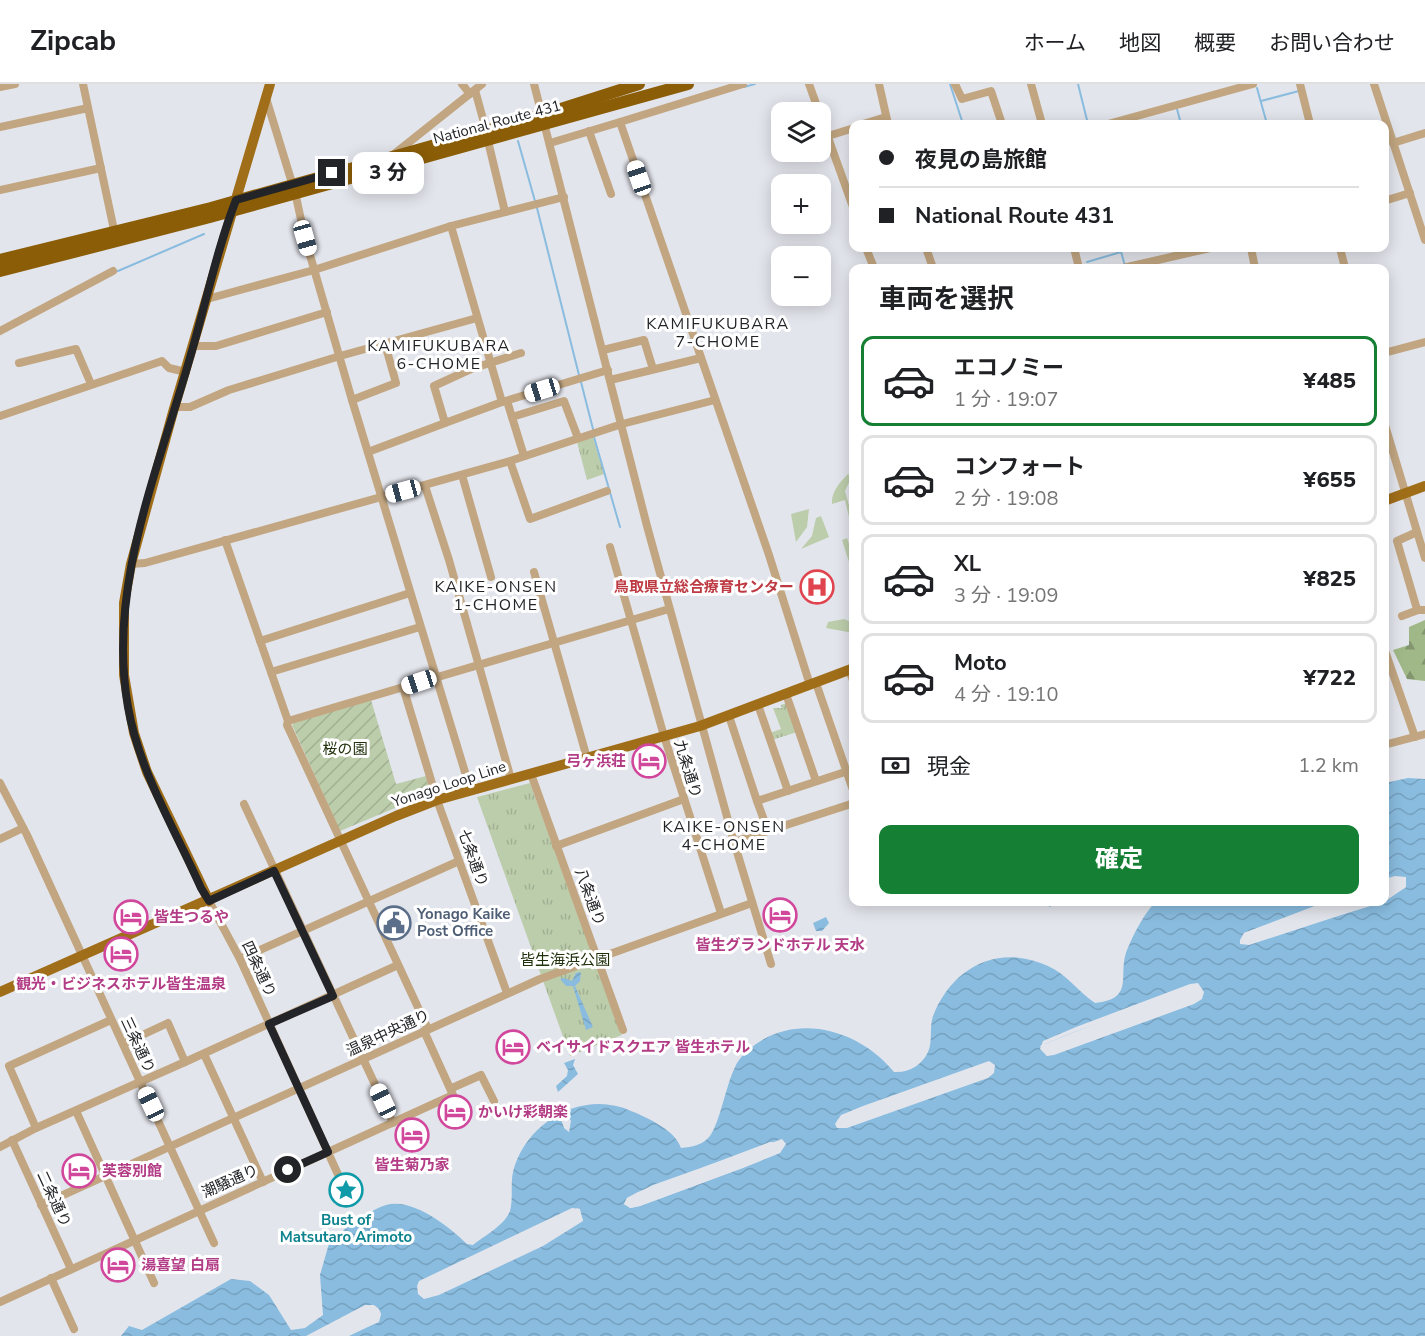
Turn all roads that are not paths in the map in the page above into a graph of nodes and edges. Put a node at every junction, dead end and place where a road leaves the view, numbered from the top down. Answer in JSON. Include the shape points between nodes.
{"nodes":[{"id":1,"x":15,"y":84,"type":"edge"},
{"id":2,"x":83,"y":84,"type":"edge"},
{"id":3,"x":270,"y":84,"type":"edge"},
{"id":4,"x":462,"y":84,"type":"edge"},
{"id":5,"x":534,"y":84,"type":"edge"},
{"id":6,"x":639,"y":84,"type":"edge"},
{"id":7,"x":688,"y":84,"type":"edge"},
{"id":8,"x":743,"y":84,"type":"edge"},
{"id":9,"x":809,"y":84,"type":"edge"},
{"id":10,"x":879,"y":84,"type":"edge"},
{"id":11,"x":955,"y":84,"type":"edge"},
{"id":12,"x":1031,"y":84,"type":"edge"},
{"id":13,"x":1253,"y":84,"type":"edge"},
{"id":14,"x":1300,"y":84,"type":"edge"},
{"id":15,"x":1377,"y":85,"type":"edge"},
{"id":16,"x":0,"y":87,"type":"edge"},
{"id":17,"x":476,"y":89,"type":"edge"},
{"id":18,"x":266,"y":98,"type":"junction"},
{"id":19,"x":816,"y":102,"type":"edge"},
{"id":20,"x":88,"y":108,"type":"junction"},
{"id":21,"x":543,"y":120,"type":"junction"},
{"id":22,"x":887,"y":120,"type":"edge"},
{"id":23,"x":1001,"y":120,"type":"edge"},
{"id":24,"x":1041,"y":120,"type":"edge"},
{"id":25,"x":1122,"y":120,"type":"edge"},
{"id":26,"x":1309,"y":120,"type":"edge"},
{"id":27,"x":1387,"y":120,"type":"edge"},
{"id":28,"x":620,"y":122,"type":"junction"},
{"id":29,"x":0,"y":127,"type":"edge"},
{"id":30,"x":1389,"y":128,"type":"edge"},
{"id":31,"x":849,"y":130,"type":"edge"},
{"id":32,"x":589,"y":131,"type":"junction"},
{"id":33,"x":1425,"y":133,"type":"edge"},
{"id":34,"x":487,"y":135,"type":"junction"},
{"id":35,"x":831,"y":135,"type":"edge"},
{"id":36,"x":550,"y":143,"type":"junction"},
{"id":37,"x":1393,"y":143,"type":"junction"},
{"id":38,"x":831,"y":145,"type":"edge"},
{"id":39,"x":391,"y":157,"type":"junction"},
{"id":40,"x":101,"y":168,"type":"junction"},
{"id":41,"x":294,"y":188,"type":"junction"},
{"id":42,"x":0,"y":190,"type":"edge"},
{"id":43,"x":1410,"y":193,"type":"junction"},
{"id":44,"x":610,"y":194,"type":"dead end"},
{"id":45,"x":849,"y":196,"type":"edge"},
{"id":46,"x":564,"y":197,"type":"junction"},
{"id":47,"x":1389,"y":199,"type":"edge"},
{"id":48,"x":234,"y":205,"type":"junction"},
{"id":49,"x":506,"y":212,"type":"junction"},
{"id":50,"x":451,"y":226,"type":"junction"},
{"id":51,"x":114,"y":230,"type":"junction"},
{"id":52,"x":1425,"y":240,"type":"edge"},
{"id":53,"x":1193,"y":252,"type":"edge"},
{"id":54,"x":0,"y":260,"type":"edge"},
{"id":55,"x":1140,"y":264,"type":"edge"},
{"id":56,"x":314,"y":270,"type":"junction"},
{"id":57,"x":0,"y":271,"type":"edge"},
{"id":58,"x":113,"y":271,"type":"dead end"},
{"id":59,"x":207,"y":299,"type":"junction"},
{"id":60,"x":327,"y":312,"type":"junction"},
{"id":61,"x":477,"y":318,"type":"junction"},
{"id":62,"x":0,"y":332,"type":"edge"},
{"id":63,"x":1425,"y":342,"type":"edge"},
{"id":64,"x":385,"y":344,"type":"junction"},
{"id":65,"x":194,"y":346,"type":"junction"},
{"id":66,"x":603,"y":350,"type":"junction"},
{"id":67,"x":1389,"y":352,"type":"edge"},
{"id":68,"x":521,"y":353,"type":"dead end"},
{"id":69,"x":340,"y":356,"type":"junction"},
{"id":70,"x":701,"y":358,"type":"junction"},
{"id":71,"x":490,"y":362,"type":"junction"},
{"id":72,"x":20,"y":363,"type":"dead end"},
{"id":73,"x":653,"y":369,"type":"junction"},
{"id":74,"x":608,"y":370,"type":"junction"},
{"id":75,"x":186,"y":372,"type":"junction"},
{"id":76,"x":610,"y":380,"type":"junction"},
{"id":77,"x":91,"y":384,"type":"junction"},
{"id":78,"x":352,"y":400,"type":"junction"},
{"id":79,"x":716,"y":400,"type":"junction"},
{"id":80,"x":504,"y":401,"type":"junction"},
{"id":81,"x":175,"y":407,"type":"junction"},
{"id":82,"x":0,"y":416,"type":"edge"},
{"id":83,"x":512,"y":417,"type":"junction"},
{"id":84,"x":445,"y":423,"type":"junction"},
{"id":85,"x":622,"y":424,"type":"junction"},
{"id":86,"x":578,"y":438,"type":"junction"},
{"id":87,"x":1389,"y":439,"type":"edge"},
{"id":88,"x":368,"y":452,"type":"junction"},
{"id":89,"x":524,"y":456,"type":"junction"},
{"id":90,"x":510,"y":461,"type":"junction"},
{"id":91,"x":462,"y":475,"type":"junction"},
{"id":92,"x":425,"y":486,"type":"junction"},
{"id":93,"x":1425,"y":486,"type":"edge"},
{"id":94,"x":607,"y":491,"type":"dead end"},
{"id":95,"x":1405,"y":494,"type":"junction"},
{"id":96,"x":381,"y":497,"type":"junction"},
{"id":97,"x":1389,"y":499,"type":"edge"},
{"id":98,"x":1417,"y":532,"type":"junction"},
{"id":99,"x":225,"y":540,"type":"junction"},
{"id":100,"x":610,"y":547,"type":"dead end"},
{"id":101,"x":1425,"y":558,"type":"edge"},
{"id":102,"x":131,"y":564,"type":"junction"},
{"id":103,"x":534,"y":572,"type":"dead end"},
{"id":104,"x":491,"y":577,"type":"dead end"},
{"id":105,"x":410,"y":593,"type":"junction"},
{"id":106,"x":669,"y":609,"type":"junction"},
{"id":107,"x":1422,"y":610,"type":"edge"},
{"id":108,"x":1402,"y":616,"type":"dead end"},
{"id":109,"x":631,"y":620,"type":"junction"},
{"id":110,"x":420,"y":627,"type":"junction"},
{"id":111,"x":260,"y":641,"type":"junction"},
{"id":112,"x":554,"y":642,"type":"junction"},
{"id":113,"x":1389,"y":663,"type":"edge"},
{"id":114,"x":480,"y":664,"type":"junction"},
{"id":115,"x":849,"y":670,"type":"edge"},
{"id":116,"x":271,"y":672,"type":"junction"},
{"id":117,"x":436,"y":676,"type":"junction"},
{"id":118,"x":813,"y":684,"type":"junction"},
{"id":119,"x":403,"y":687,"type":"junction"},
{"id":120,"x":786,"y":694,"type":"junction"},
{"id":121,"x":758,"y":705,"type":"junction"},
{"id":122,"x":729,"y":716,"type":"junction"},
{"id":123,"x":288,"y":721,"type":"junction"},
{"id":124,"x":700,"y":726,"type":"junction"},
{"id":125,"x":1425,"y":734,"type":"edge"},
{"id":126,"x":664,"y":736,"type":"junction"},
{"id":127,"x":1414,"y":737,"type":"junction"},
{"id":128,"x":1389,"y":744,"type":"edge"},
{"id":129,"x":587,"y":758,"type":"junction"},
{"id":130,"x":849,"y":768,"type":"edge"},
{"id":131,"x":849,"y":770,"type":"edge"},
{"id":132,"x":531,"y":774,"type":"junction"},
{"id":133,"x":511,"y":779,"type":"junction"},
{"id":134,"x":816,"y":781,"type":"junction"},
{"id":135,"x":468,"y":782,"type":"dead end"},
{"id":136,"x":0,"y":783,"type":"edge"},
{"id":137,"x":788,"y":791,"type":"junction"},
{"id":138,"x":684,"y":799,"type":"junction"},
{"id":139,"x":437,"y":800,"type":"junction"},
{"id":140,"x":757,"y":801,"type":"junction"},
{"id":141,"x":244,"y":804,"type":"dead end"},
{"id":142,"x":849,"y":805,"type":"edge"},
{"id":143,"x":23,"y":828,"type":"junction"},
{"id":144,"x":768,"y":831,"type":"junction"},
{"id":145,"x":0,"y":839,"type":"edge"},
{"id":146,"x":339,"y":841,"type":"junction"},
{"id":147,"x":734,"y":842,"type":"junction"},
{"id":148,"x":556,"y":846,"type":"junction"},
{"id":149,"x":459,"y":861,"type":"junction"},
{"id":150,"x":274,"y":871,"type":"junction"},
{"id":151,"x":209,"y":901,"type":"junction"},
{"id":152,"x":368,"y":902,"type":"junction"},
{"id":153,"x":752,"y":903,"type":"junction"},
{"id":154,"x":721,"y":913,"type":"junction"},
{"id":155,"x":303,"y":932,"type":"junction"},
{"id":156,"x":83,"y":957,"type":"junction"},
{"id":157,"x":598,"y":957,"type":"junction"},
{"id":158,"x":240,"y":959,"type":"junction"},
{"id":159,"x":771,"y":964,"type":"dead end"},
{"id":160,"x":398,"y":965,"type":"junction"},
{"id":161,"x":0,"y":992,"type":"edge"},
{"id":162,"x":507,"y":993,"type":"junction"},
{"id":163,"x":333,"y":996,"type":"junction"},
{"id":164,"x":111,"y":1020,"type":"junction"},
{"id":165,"x":269,"y":1024,"type":"junction"},
{"id":166,"x":426,"y":1030,"type":"junction"},
{"id":167,"x":623,"y":1030,"type":"dead end"},
{"id":168,"x":123,"y":1044,"type":"junction"},
{"id":169,"x":204,"y":1054,"type":"junction"},
{"id":170,"x":363,"y":1059,"type":"junction"},
{"id":171,"x":185,"y":1062,"type":"junction"},
{"id":172,"x":141,"y":1083,"type":"junction"},
{"id":173,"x":299,"y":1088,"type":"junction"},
{"id":174,"x":452,"y":1092,"type":"junction"},
{"id":175,"x":494,"y":1101,"type":"dead end"},
{"id":176,"x":76,"y":1110,"type":"junction"},
{"id":177,"x":234,"y":1118,"type":"junction"},
{"id":178,"x":393,"y":1123,"type":"junction"},
{"id":179,"x":36,"y":1128,"type":"junction"},
{"id":180,"x":12,"y":1140,"type":"junction"},
{"id":181,"x":0,"y":1146,"type":"edge"},
{"id":182,"x":171,"y":1147,"type":"junction"},
{"id":183,"x":328,"y":1152,"type":"junction"},
{"id":184,"x":105,"y":1176,"type":"junction"},
{"id":185,"x":341,"y":1181,"type":"dead end"},
{"id":186,"x":263,"y":1182,"type":"junction"},
{"id":187,"x":41,"y":1204,"type":"junction"},
{"id":188,"x":198,"y":1210,"type":"junction"},
{"id":189,"x":134,"y":1240,"type":"junction"},
{"id":190,"x":214,"y":1242,"type":"dead end"},
{"id":191,"x":71,"y":1269,"type":"junction"},
{"id":192,"x":51,"y":1278,"type":"junction"},
{"id":193,"x":154,"y":1283,"type":"dead end"},
{"id":194,"x":0,"y":1302,"type":"edge"},
{"id":195,"x":74,"y":1329,"type":"dead end"}],
"edges":[{"from":1,"to":16,"type":"street"},
{"from":2,"to":20,"type":"street"},
{"from":3,"to":18,"type":"main road"},
{"from":4,"to":17,"type":"street"},
{"from":5,"to":21,"type":"street"},
{"from":6,"to":21,"type":"highway","name":"National Route 431"},
{"from":7,"to":21,"type":"highway","name":"National Route 431"},
{"from":8,"to":28,"type":"street"},
{"from":9,"to":19,"type":"street"},
{"from":10,"to":22,"type":"street"},
{"from":11,"to":23,"type":"street","via":[[962,99],[991,91]]},
{"from":12,"to":24,"type":"street"},
{"from":13,"to":25,"type":"street"},
{"from":14,"to":26,"type":"street"},
{"from":15,"to":27,"type":"street"},
{"from":17,"to":34,"type":"street"},
{"from":17,"to":39,"type":"street"},
{"from":18,"to":41,"type":"street"},
{"from":18,"to":48,"type":"main road"},
{"from":20,"to":29,"type":"street"},
{"from":20,"to":40,"type":"street"},
{"from":21,"to":34,"type":"highway","name":"National Route 431"},
{"from":21,"to":36,"type":"street"},
{"from":28,"to":32,"type":"street"},
{"from":28,"to":70,"type":"street"},
{"from":30,"to":37,"type":"street"},
{"from":31,"to":35,"type":"street"},
{"from":32,"to":36,"type":"street"},
{"from":32,"to":44,"type":"street"},
{"from":33,"to":37,"type":"street"},
{"from":34,"to":39,"type":"highway","name":"National Route 431"},
{"from":34,"to":41,"type":"highway","name":"National Route 431"},
{"from":34,"to":49,"type":"street"},
{"from":36,"to":46,"type":"street"},
{"from":37,"to":43,"type":"street"},
{"from":38,"to":45,"type":"street"},
{"from":39,"to":41,"type":"highway","name":"National Route 431"},
{"from":40,"to":42,"type":"street"},
{"from":40,"to":51,"type":"street"},
{"from":41,"to":48,"type":"highway","name":"National Route 431"},
{"from":41,"to":56,"type":"street"},
{"from":43,"to":47,"type":"street"},
{"from":43,"to":52,"type":"street"},
{"from":46,"to":49,"type":"street"},
{"from":46,"to":66,"type":"street"},
{"from":48,"to":51,"type":"highway","name":"National Route 431"},
{"from":48,"to":57,"type":"highway","name":"National Route 431"},
{"from":48,"to":59,"type":"main road"},
{"from":49,"to":50,"type":"street"},
{"from":50,"to":56,"type":"street"},
{"from":50,"to":61,"type":"street"},
{"from":51,"to":54,"type":"highway","name":"National Route 431"},
{"from":53,"to":55,"type":"street"},
{"from":56,"to":59,"type":"street"},
{"from":56,"to":60,"type":"street"},
{"from":58,"to":62,"type":"street"},
{"from":59,"to":65,"type":"main road"},
{"from":60,"to":65,"type":"street","via":[[216,346]]},
{"from":60,"to":69,"type":"street"},
{"from":61,"to":64,"type":"street"},
{"from":61,"to":71,"type":"street"},
{"from":63,"to":67,"type":"street"},
{"from":64,"to":69,"type":"street"},
{"from":64,"to":78,"type":"street","via":[[396,383]]},
{"from":65,"to":75,"type":"main road"},
{"from":66,"to":73,"type":"street","via":[[644,340]]},
{"from":66,"to":74,"type":"street"},
{"from":68,"to":71,"type":"street"},
{"from":69,"to":78,"type":"street"},
{"from":69,"to":81,"type":"street","via":[[190,406]]},
{"from":70,"to":73,"type":"street"},
{"from":70,"to":79,"type":"street"},
{"from":71,"to":80,"type":"street"},
{"from":71,"to":84,"type":"street","via":[[435,385]]},
{"from":72,"to":77,"type":"street","via":[[76,349]]},
{"from":73,"to":76,"type":"street"},
{"from":74,"to":76,"type":"street"},
{"from":74,"to":80,"type":"street"},
{"from":75,"to":77,"type":"street","via":[[169,368],[162,361]]},
{"from":75,"to":81,"type":"main road"},
{"from":76,"to":85,"type":"street"},
{"from":77,"to":82,"type":"street"},
{"from":78,"to":88,"type":"street"},
{"from":79,"to":85,"type":"street"},
{"from":79,"to":118,"type":"street"},
{"from":80,"to":83,"type":"street"},
{"from":80,"to":84,"type":"street"},
{"from":81,"to":102,"type":"main road"},
{"from":83,"to":86,"type":"street","via":[[564,401]]},
{"from":83,"to":89,"type":"street"},
{"from":84,"to":88,"type":"street"},
{"from":85,"to":86,"type":"street"},
{"from":85,"to":106,"type":"street"},
{"from":86,"to":89,"type":"street"},
{"from":87,"to":95,"type":"street"},
{"from":88,"to":96,"type":"street"},
{"from":89,"to":90,"type":"street"},
{"from":90,"to":91,"type":"street"},
{"from":90,"to":94,"type":"street","via":[[530,519]]},
{"from":91,"to":92,"type":"street"},
{"from":91,"to":104,"type":"street"},
{"from":92,"to":96,"type":"street"},
{"from":92,"to":114,"type":"street"},
{"from":93,"to":95,"type":"main road"},
{"from":95,"to":97,"type":"main road"},
{"from":95,"to":98,"type":"street"},
{"from":96,"to":99,"type":"street"},
{"from":96,"to":105,"type":"street"},
{"from":98,"to":101,"type":"street"},
{"from":98,"to":107,"type":"street","via":[[1397,541]]},
{"from":99,"to":102,"type":"street"},
{"from":99,"to":111,"type":"street"},
{"from":100,"to":109,"type":"street","name":"九条通り"},
{"from":102,"to":151,"type":"main road","via":[[122,630],[129,714],[147,772]]},
{"from":103,"to":112,"type":"street"},
{"from":105,"to":110,"type":"street"},
{"from":105,"to":111,"type":"street"},
{"from":106,"to":109,"type":"street"},
{"from":106,"to":124,"type":"street"},
{"from":107,"to":108,"type":"street"},
{"from":109,"to":112,"type":"street"},
{"from":109,"to":126,"type":"street","name":"九条通り"},
{"from":110,"to":116,"type":"street"},
{"from":110,"to":117,"type":"street"},
{"from":111,"to":116,"type":"street"},
{"from":112,"to":114,"type":"street"},
{"from":112,"to":129,"type":"street"},
{"from":113,"to":127,"type":"street"},
{"from":114,"to":117,"type":"street"},
{"from":114,"to":133,"type":"street"},
{"from":115,"to":118,"type":"main road","name":"Yonago Loop Line"},
{"from":116,"to":123,"type":"street"},
{"from":117,"to":119,"type":"street"},
{"from":117,"to":135,"type":"street"},
{"from":118,"to":120,"type":"main road","name":"Yonago Loop Line"},
{"from":118,"to":130,"type":"street"},
{"from":119,"to":123,"type":"street"},
{"from":119,"to":139,"type":"street","name":"七条通り"},
{"from":120,"to":121,"type":"main road","name":"Yonago Loop Line"},
{"from":120,"to":134,"type":"street"},
{"from":121,"to":122,"type":"main road","name":"Yonago Loop Line"},
{"from":121,"to":137,"type":"street"},
{"from":122,"to":124,"type":"main road","name":"Yonago Loop Line"},
{"from":122,"to":140,"type":"street"},
{"from":123,"to":146,"type":"street"},
{"from":124,"to":126,"type":"main road","name":"Yonago Loop Line"},
{"from":124,"to":147,"type":"street"},
{"from":125,"to":127,"type":"street"},
{"from":126,"to":129,"type":"main road","name":"Yonago Loop Line"},
{"from":126,"to":138,"type":"street","name":"九条通り"},
{"from":127,"to":128,"type":"street"},
{"from":129,"to":132,"type":"main road","name":"Yonago Loop Line"},
{"from":131,"to":134,"type":"street"},
{"from":132,"to":133,"type":"main road","name":"Yonago Loop Line"},
{"from":132,"to":148,"type":"street","name":"八条通り"},
{"from":133,"to":139,"type":"main road","name":"Yonago Loop Line"},
{"from":134,"to":137,"type":"street"},
{"from":136,"to":143,"type":"street","name":"三条通り"},
{"from":137,"to":140,"type":"street"},
{"from":138,"to":148,"type":"street"},
{"from":138,"to":154,"type":"street","name":"九条通り"},
{"from":139,"to":146,"type":"main road","name":"Yonago Loop Line"},
{"from":139,"to":149,"type":"street","name":"七条通り"},
{"from":140,"to":144,"type":"street"},
{"from":141,"to":150,"type":"street"},
{"from":142,"to":144,"type":"street"},
{"from":143,"to":145,"type":"street"},
{"from":143,"to":156,"type":"street","name":"三条通り"},
{"from":144,"to":147,"type":"street"},
{"from":146,"to":150,"type":"main road","name":"Yonago Loop Line"},
{"from":146,"to":152,"type":"street"},
{"from":147,"to":153,"type":"street"},
{"from":148,"to":157,"type":"street","name":"八条通り"},
{"from":149,"to":152,"type":"street"},
{"from":149,"to":162,"type":"street","name":"七条通り"},
{"from":150,"to":151,"type":"main road","name":"Yonago Loop Line"},
{"from":150,"to":155,"type":"street"},
{"from":151,"to":156,"type":"main road","name":"Yonago Loop Line"},
{"from":151,"to":158,"type":"street","name":"四条通り"},
{"from":152,"to":155,"type":"street"},
{"from":152,"to":160,"type":"street"},
{"from":153,"to":154,"type":"street","name":"温泉中央通り"},
{"from":153,"to":159,"type":"street"},
{"from":154,"to":157,"type":"street","name":"温泉中央通り"},
{"from":155,"to":158,"type":"street"},
{"from":155,"to":163,"type":"street"},
{"from":156,"to":161,"type":"main road","name":"Yonago Loop Line"},
{"from":156,"to":164,"type":"street","name":"三条通り"},
{"from":157,"to":162,"type":"street","name":"温泉中央通り"},
{"from":157,"to":167,"type":"street","name":"八条通り"},
{"from":158,"to":165,"type":"street","name":"四条通り"},
{"from":160,"to":163,"type":"street"},
{"from":160,"to":166,"type":"street"},
{"from":162,"to":166,"type":"street","name":"温泉中央通り"},
{"from":163,"to":165,"type":"street"},
{"from":163,"to":170,"type":"street"},
{"from":164,"to":168,"type":"street","name":"三条通り"},
{"from":164,"to":179,"type":"street","via":[[9,1066]]},
{"from":165,"to":169,"type":"street"},
{"from":165,"to":173,"type":"street","name":"四条通り"},
{"from":166,"to":170,"type":"street","name":"温泉中央通り"},
{"from":166,"to":174,"type":"street"},
{"from":168,"to":171,"type":"street","via":[[168,1023]]},
{"from":168,"to":172,"type":"street","name":"三条通り"},
{"from":169,"to":171,"type":"street"},
{"from":169,"to":177,"type":"street"},
{"from":170,"to":173,"type":"street","name":"温泉中央通り"},
{"from":170,"to":178,"type":"street"},
{"from":171,"to":172,"type":"street"},
{"from":172,"to":176,"type":"street"},
{"from":172,"to":182,"type":"street","name":"三条通り"},
{"from":173,"to":177,"type":"street","name":"温泉中央通り"},
{"from":173,"to":183,"type":"street","name":"四条通り"},
{"from":174,"to":175,"type":"street","name":"潮騒通り","via":[[481,1075]]},
{"from":174,"to":178,"type":"street","name":"潮騒通り"},
{"from":176,"to":179,"type":"street"},
{"from":176,"to":184,"type":"street"},
{"from":177,"to":182,"type":"street","name":"温泉中央通り"},
{"from":177,"to":186,"type":"street"},
{"from":178,"to":183,"type":"street","name":"潮騒通り"},
{"from":179,"to":180,"type":"street"},
{"from":180,"to":181,"type":"street"},
{"from":180,"to":187,"type":"street","name":"二条通り"},
{"from":182,"to":184,"type":"street","name":"温泉中央通り"},
{"from":182,"to":188,"type":"street","name":"三条通り"},
{"from":183,"to":185,"type":"street","name":"四条通り"},
{"from":183,"to":186,"type":"street","name":"潮騒通り"},
{"from":184,"to":187,"type":"street","name":"温泉中央通り"},
{"from":184,"to":189,"type":"street"},
{"from":186,"to":188,"type":"street","name":"潮騒通り"},
{"from":187,"to":191,"type":"street","name":"二条通り"},
{"from":188,"to":189,"type":"street","name":"潮騒通り"},
{"from":188,"to":190,"type":"street","name":"三条通り"},
{"from":189,"to":191,"type":"street","name":"潮騒通り"},
{"from":189,"to":193,"type":"street"},
{"from":191,"to":192,"type":"street","name":"潮騒通り"},
{"from":192,"to":194,"type":"street","name":"潮騒通り"},
{"from":192,"to":195,"type":"street"}]}
